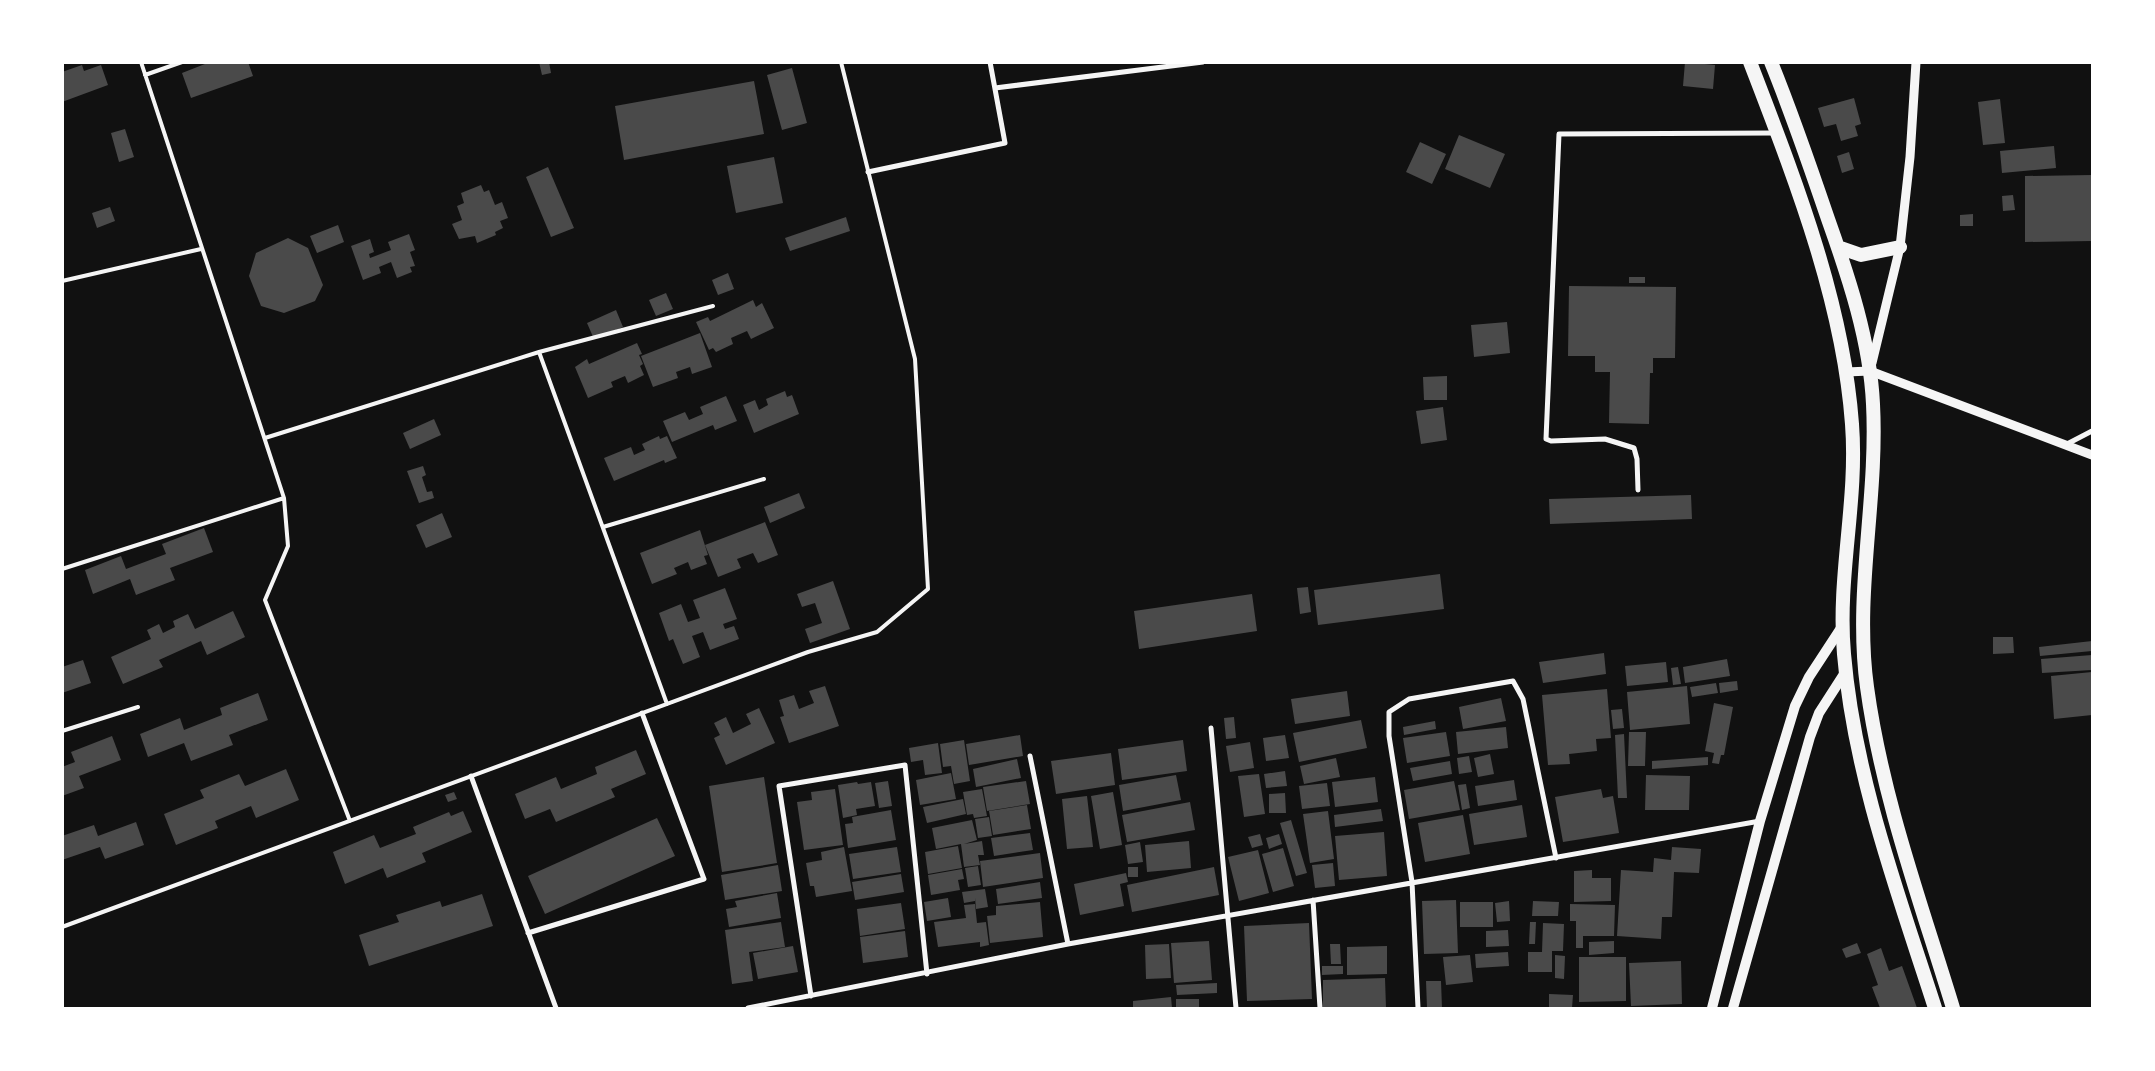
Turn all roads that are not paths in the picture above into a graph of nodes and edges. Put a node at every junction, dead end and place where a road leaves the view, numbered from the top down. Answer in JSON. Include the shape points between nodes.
{"nodes":[{"id":1,"x":141,"y":62,"type":"edge"},
{"id":2,"x":182,"y":62,"type":"edge"},
{"id":3,"x":841,"y":62,"type":"edge"},
{"id":4,"x":990,"y":62,"type":"edge"},
{"id":5,"x":1203,"y":62,"type":"edge"},
{"id":6,"x":1750,"y":62,"type":"edge"},
{"id":7,"x":1772,"y":62,"type":"edge"},
{"id":8,"x":1916,"y":62,"type":"edge"},
{"id":9,"x":144,"y":75,"type":"junction"},
{"id":10,"x":995,"y":88,"type":"junction"},
{"id":11,"x":1777,"y":133,"type":"junction"},
{"id":12,"x":868,"y":172,"type":"junction"},
{"id":13,"x":1838,"y":247,"type":"junction"},
{"id":14,"x":1900,"y":247,"type":"junction"},
{"id":15,"x":201,"y":249,"type":"junction"},
{"id":16,"x":62,"y":281,"type":"edge"},
{"id":17,"x":713,"y":306,"type":"dead end"},
{"id":18,"x":539,"y":352,"type":"junction"},
{"id":19,"x":1870,"y":370,"type":"junction"},
{"id":20,"x":1846,"y":372,"type":"junction"},
{"id":21,"x":2092,"y":431,"type":"edge"},
{"id":22,"x":265,"y":438,"type":"junction"},
{"id":23,"x":2066,"y":445,"type":"junction"},
{"id":24,"x":2092,"y":455,"type":"edge"},
{"id":25,"x":764,"y":479,"type":"dead end"},
{"id":26,"x":1638,"y":490,"type":"dead end"},
{"id":27,"x":284,"y":498,"type":"junction"},
{"id":28,"x":603,"y":527,"type":"junction"},
{"id":29,"x":62,"y":569,"type":"edge"},
{"id":30,"x":1843,"y":625,"type":"junction"},
{"id":31,"x":1846,"y":671,"type":"junction"},
{"id":32,"x":667,"y":704,"type":"junction"},
{"id":33,"x":138,"y":706,"type":"dead end"},
{"id":34,"x":642,"y":713,"type":"junction"},
{"id":35,"x":1211,"y":728,"type":"dead end"},
{"id":36,"x":62,"y":731,"type":"edge"},
{"id":37,"x":1030,"y":756,"type":"dead end"},
{"id":38,"x":471,"y":776,"type":"junction"},
{"id":39,"x":350,"y":821,"type":"junction"},
{"id":40,"x":1760,"y":821,"type":"junction"},
{"id":41,"x":1556,"y":858,"type":"junction"},
{"id":42,"x":1412,"y":882,"type":"junction"},
{"id":43,"x":1313,"y":900,"type":"junction"},
{"id":44,"x":1227,"y":916,"type":"junction"},
{"id":45,"x":62,"y":926,"type":"edge"},
{"id":46,"x":528,"y":933,"type":"junction"},
{"id":47,"x":1068,"y":944,"type":"junction"},
{"id":48,"x":927,"y":974,"type":"junction"},
{"id":49,"x":811,"y":996,"type":"junction"},
{"id":50,"x":556,"y":1008,"type":"edge"},
{"id":51,"x":748,"y":1008,"type":"edge"},
{"id":52,"x":1236,"y":1008,"type":"edge"},
{"id":53,"x":1320,"y":1008,"type":"edge"},
{"id":54,"x":1418,"y":1008,"type":"edge"},
{"id":55,"x":1712,"y":1008,"type":"edge"},
{"id":56,"x":1733,"y":1008,"type":"edge"},
{"id":57,"x":1935,"y":1008,"type":"edge"},
{"id":58,"x":1953,"y":1008,"type":"edge"}],
"edges":[{"from":1,"to":9,"type":"lane"},
{"from":2,"to":9,"type":"lane"},
{"from":3,"to":12,"type":"lane"},
{"from":4,"to":10,"type":"street"},
{"from":5,"to":10,"type":"street"},
{"from":6,"to":11,"type":"highway"},
{"from":7,"to":13,"type":"highway"},
{"from":8,"to":14,"type":"street"},
{"from":9,"to":15,"type":"lane"},
{"from":10,"to":12,"type":"street","via":[[1005,143]]},
{"from":11,"to":20,"type":"highway","via":[[1821,265],[1839,329]]},
{"from":11,"to":26,"type":"street","via":[[1559,134],[1546,439],[1605,439],[1634,448]]},
{"from":12,"to":32,"type":"lane","via":[[915,359],[928,589],[877,632],[808,652]]},
{"from":13,"to":14,"type":"highway","via":[[1861,255]]},
{"from":13,"to":19,"type":"highway","via":[[1854,298]]},
{"from":14,"to":19,"type":"street"},
{"from":15,"to":16,"type":"lane"},
{"from":15,"to":22,"type":"lane"},
{"from":17,"to":18,"type":"lane"},
{"from":18,"to":22,"type":"lane"},
{"from":18,"to":28,"type":"lane"},
{"from":19,"to":20,"type":"street"},
{"from":19,"to":23,"type":"street"},
{"from":19,"to":58,"type":"highway","via":[[1874,445],[1862,640],[1867,687],[1901,840]]},
{"from":20,"to":30,"type":"highway","via":[[1853,426]]},
{"from":21,"to":23,"type":"street"},
{"from":22,"to":27,"type":"lane"},
{"from":23,"to":24,"type":"street"},
{"from":25,"to":28,"type":"lane"},
{"from":27,"to":29,"type":"lane"},
{"from":27,"to":39,"type":"lane","via":[[288,546],[265,600]]},
{"from":28,"to":32,"type":"lane"},
{"from":30,"to":31,"type":"highway"},
{"from":30,"to":40,"type":"main road","via":[[1809,677],[1795,706]]},
{"from":31,"to":56,"type":"main road","via":[[1819,713],[1810,737]]},
{"from":31,"to":57,"type":"highway","via":[[1854,726],[1875,818]]},
{"from":32,"to":34,"type":"lane"},
{"from":33,"to":36,"type":"lane"},
{"from":34,"to":38,"type":"lane"},
{"from":34,"to":46,"type":"street","via":[[704,878]]},
{"from":35,"to":44,"type":"street"},
{"from":37,"to":47,"type":"street"},
{"from":38,"to":39,"type":"lane"},
{"from":38,"to":46,"type":"street"},
{"from":39,"to":45,"type":"lane"},
{"from":40,"to":41,"type":"street"},
{"from":40,"to":55,"type":"main road"},
{"from":41,"to":42,"type":"street"},
{"from":41,"to":42,"type":"street","via":[[1523,699],[1513,681],[1409,699],[1389,712],[1389,736]]},
{"from":42,"to":43,"type":"street"},
{"from":42,"to":54,"type":"street"},
{"from":43,"to":44,"type":"street"},
{"from":43,"to":53,"type":"street"},
{"from":44,"to":47,"type":"street"},
{"from":44,"to":52,"type":"street"},
{"from":46,"to":50,"type":"street"},
{"from":47,"to":48,"type":"street"},
{"from":48,"to":49,"type":"street"},
{"from":48,"to":49,"type":"street","via":[[905,764],[780,786]]},
{"from":49,"to":51,"type":"street"}]}
